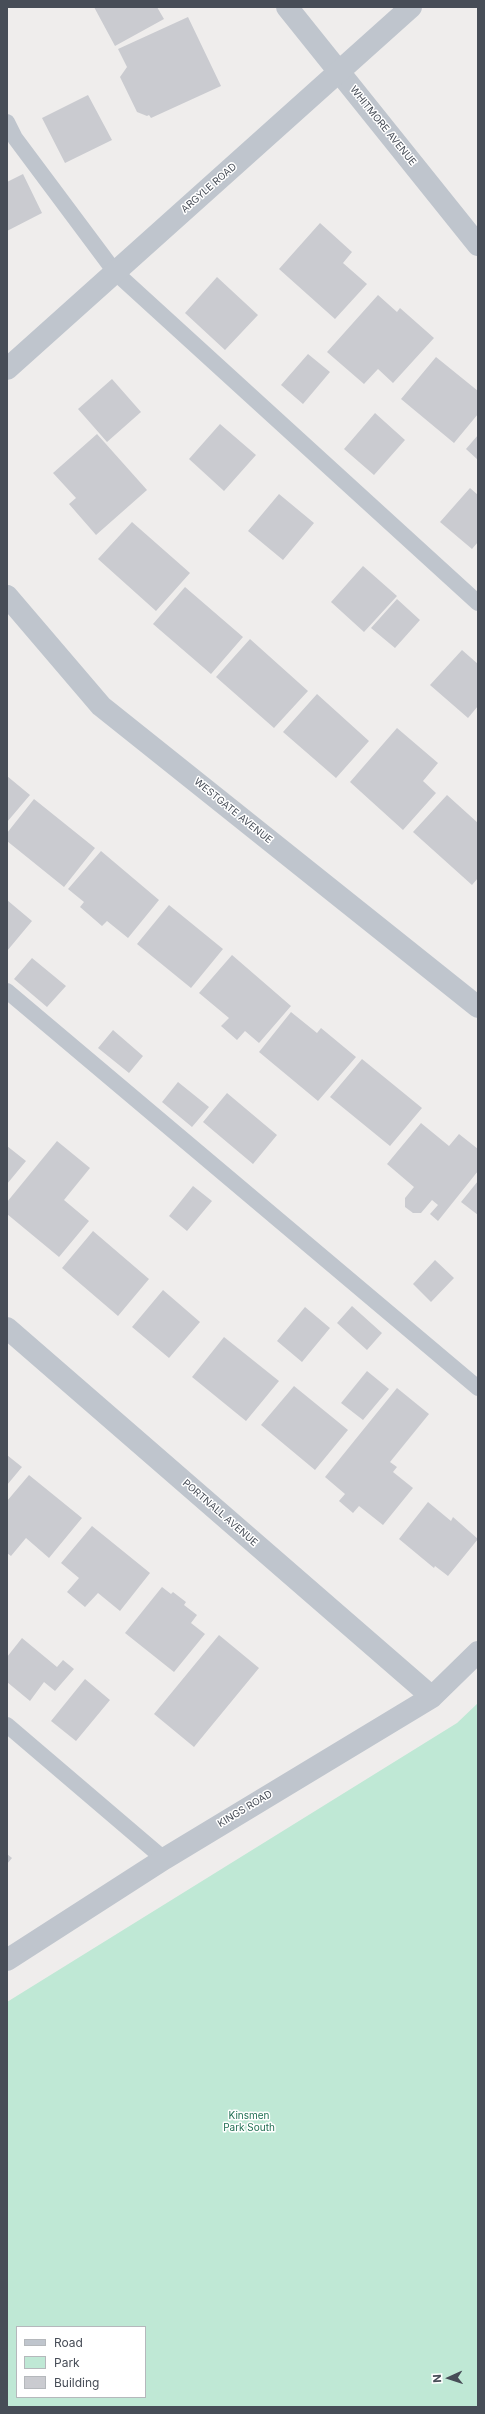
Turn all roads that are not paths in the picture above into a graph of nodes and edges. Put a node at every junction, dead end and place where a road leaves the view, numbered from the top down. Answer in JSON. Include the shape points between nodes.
{"nodes":[{"id":1,"x":287,"y":7,"type":"edge"},
{"id":2,"x":412,"y":7,"type":"edge"},
{"id":3,"x":340,"y":72,"type":"junction"},
{"id":4,"x":7,"y":122,"type":"edge"},
{"id":5,"x":478,"y":245,"type":"edge"},
{"id":6,"x":115,"y":272,"type":"junction"},
{"id":7,"x":7,"y":369,"type":"edge"},
{"id":8,"x":7,"y":596,"type":"edge"},
{"id":9,"x":478,"y":604,"type":"edge"},
{"id":10,"x":7,"y":991,"type":"edge"},
{"id":11,"x":478,"y":1007,"type":"edge"},
{"id":12,"x":7,"y":1328,"type":"edge"},
{"id":13,"x":478,"y":1388,"type":"edge"},
{"id":14,"x":478,"y":1652,"type":"edge"},
{"id":15,"x":432,"y":1697,"type":"junction"},
{"id":16,"x":7,"y":1725,"type":"edge"},
{"id":17,"x":164,"y":1859,"type":"junction"},
{"id":18,"x":7,"y":1960,"type":"edge"}],
"edges":[{"from":1,"to":3,"type":"street","name":"WHITMORE AVENUE"},
{"from":2,"to":3,"type":"street","name":"ARGYLE ROAD"},
{"from":3,"to":5,"type":"street","name":"WHITMORE AVENUE"},
{"from":3,"to":6,"type":"street","name":"ARGYLE ROAD"},
{"from":4,"to":6,"type":"lane","via":[[15,138]]},
{"from":6,"to":7,"type":"street","name":"ARGYLE ROAD"},
{"from":6,"to":9,"type":"lane"},
{"from":8,"to":11,"type":"street","name":"WESTGATE AVENUE","via":[[101,706]]},
{"from":10,"to":13,"type":"lane"},
{"from":12,"to":15,"type":"street","name":"PORTNALL AVENUE"},
{"from":14,"to":15,"type":"street","name":"KINGS ROAD"},
{"from":15,"to":17,"type":"street","name":"KINGS ROAD"},
{"from":16,"to":17,"type":"lane"},
{"from":17,"to":18,"type":"street","name":"KINGS ROAD"}]}
